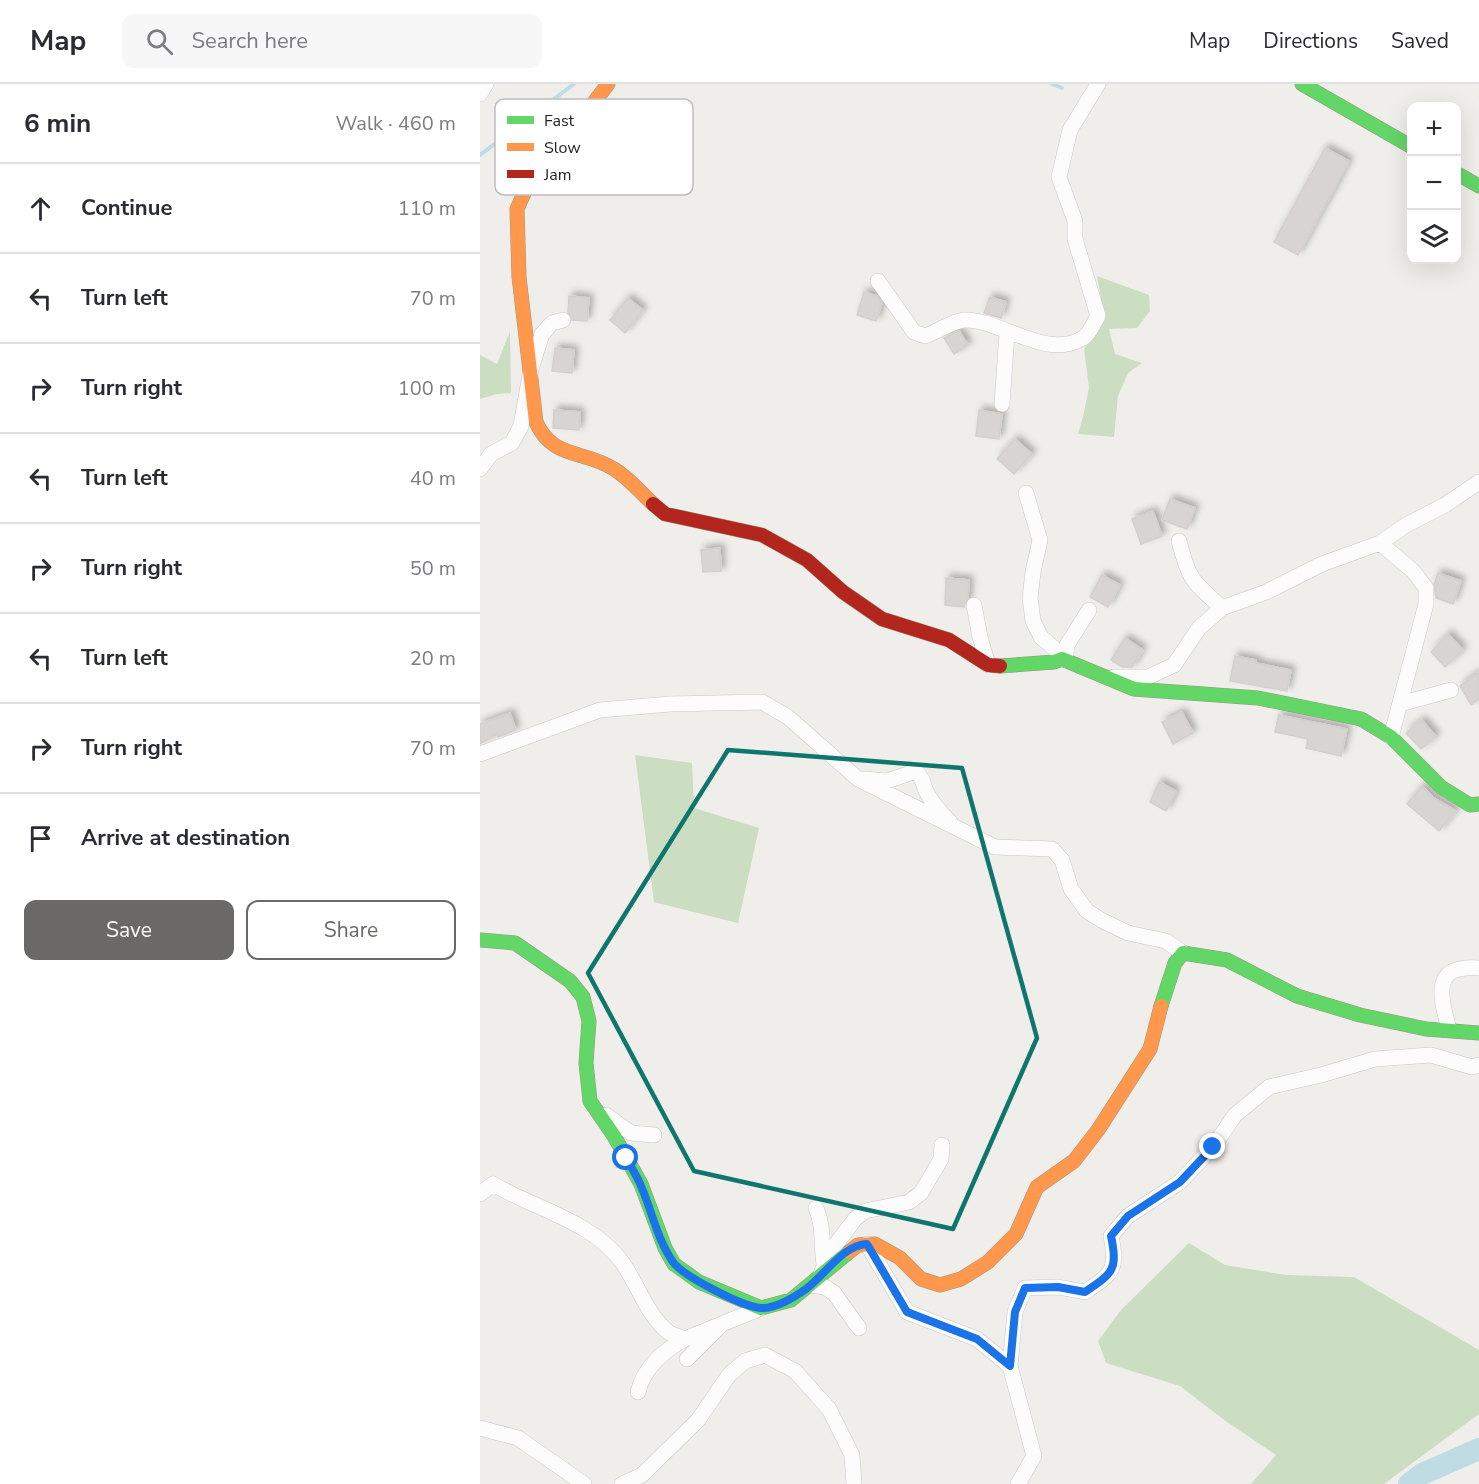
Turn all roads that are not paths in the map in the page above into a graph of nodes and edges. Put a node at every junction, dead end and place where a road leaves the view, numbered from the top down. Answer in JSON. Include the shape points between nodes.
{"nodes":[{"id":1,"x":486,"y":84,"type":"edge"},
{"id":2,"x":608,"y":84,"type":"edge"},
{"id":3,"x":1098,"y":84,"type":"edge"},
{"id":4,"x":1302,"y":84,"type":"edge"},
{"id":5,"x":480,"y":93,"type":"edge"},
{"id":6,"x":597,"y":99,"type":"edge"},
{"id":7,"x":1407,"y":144,"type":"edge"},
{"id":8,"x":1461,"y":176,"type":"edge"},
{"id":9,"x":1479,"y":186,"type":"edge"},
{"id":10,"x":523,"y":195,"type":"edge"},
{"id":11,"x":878,"y":281,"type":"dead end"},
{"id":12,"x":563,"y":320,"type":"dead end"},
{"id":13,"x":1007,"y":333,"type":"junction"},
{"id":14,"x":531,"y":369,"type":"junction"},
{"id":15,"x":1002,"y":404,"type":"dead end"},
{"id":16,"x":480,"y":469,"type":"edge"},
{"id":17,"x":1479,"y":482,"type":"edge"},
{"id":18,"x":1026,"y":493,"type":"dead end"},
{"id":19,"x":1179,"y":541,"type":"dead end"},
{"id":20,"x":1380,"y":543,"type":"junction"},
{"id":21,"x":974,"y":605,"type":"dead end"},
{"id":22,"x":1222,"y":608,"type":"junction"},
{"id":23,"x":1089,"y":610,"type":"dead end"},
{"id":24,"x":1064,"y":659,"type":"junction"},
{"id":25,"x":988,"y":665,"type":"junction"},
{"id":26,"x":1103,"y":677,"type":"junction"},
{"id":27,"x":1451,"y":690,"type":"dead end"},
{"id":28,"x":1400,"y":704,"type":"junction"},
{"id":29,"x":1391,"y":737,"type":"junction"},
{"id":30,"x":480,"y":754,"type":"edge"},
{"id":31,"x":858,"y":779,"type":"junction"},
{"id":32,"x":1479,"y":790,"type":"edge"},
{"id":33,"x":1475,"y":805,"type":"edge"},
{"id":34,"x":958,"y":830,"type":"junction"},
{"id":35,"x":480,"y":940,"type":"edge"},
{"id":36,"x":497,"y":942,"type":"junction"},
{"id":37,"x":480,"y":952,"type":"edge"},
{"id":38,"x":1183,"y":953,"type":"junction"},
{"id":39,"x":1479,"y":968,"type":"edge"},
{"id":40,"x":1449,"y":1029,"type":"junction"},
{"id":41,"x":1479,"y":1033,"type":"edge"},
{"id":42,"x":1479,"y":1065,"type":"edge"},
{"id":43,"x":590,"y":1101,"type":"junction"},
{"id":44,"x":654,"y":1135,"type":"dead end"},
{"id":45,"x":942,"y":1145,"type":"dead end"},
{"id":46,"x":480,"y":1194,"type":"edge"},
{"id":47,"x":816,"y":1208,"type":"dead end"},
{"id":48,"x":867,"y":1244,"type":"junction"},
{"id":49,"x":818,"y":1276,"type":"junction"},
{"id":50,"x":761,"y":1308,"type":"junction"},
{"id":51,"x":723,"y":1322,"type":"junction"},
{"id":52,"x":859,"y":1328,"type":"dead end"},
{"id":53,"x":685,"y":1339,"type":"junction"},
{"id":54,"x":687,"y":1359,"type":"dead end"},
{"id":55,"x":1010,"y":1366,"type":"junction"},
{"id":56,"x":638,"y":1392,"type":"dead end"},
{"id":57,"x":480,"y":1428,"type":"edge"},
{"id":58,"x":584,"y":1484,"type":"edge"},
{"id":59,"x":622,"y":1484,"type":"edge"},
{"id":60,"x":854,"y":1484,"type":"edge"},
{"id":61,"x":1018,"y":1484,"type":"edge"}],
"edges":[{"from":1,"to":5,"type":"street"},
{"from":2,"to":6,"type":"street"},
{"from":3,"to":13,"type":"street","via":[[1070,130],[1059,177],[1075,221],[1075,239],[1098,316],[1085,337],[1066,345]]},
{"from":4,"to":7,"type":"street"},
{"from":8,"to":9,"type":"street"},
{"from":10,"to":14,"type":"street","via":[[517,209],[519,277]]},
{"from":11,"to":13,"type":"street","via":[[914,332],[926,336],[961,320],[983,322]]},
{"from":12,"to":14,"type":"street","via":[[552,323],[542,334]]},
{"from":13,"to":15,"type":"street"},
{"from":14,"to":16,"type":"street","via":[[521,426],[512,443],[491,454]]},
{"from":14,"to":25,"type":"street","via":[[536,422],[542,435],[555,446],[606,464],[630,480],[665,514],[762,535],[807,560],[882,619],[950,640]]},
{"from":17,"to":20,"type":"street"},
{"from":18,"to":24,"type":"street","via":[[1040,540],[1030,598],[1033,621],[1041,637]]},
{"from":19,"to":22,"type":"street","via":[[1194,583]]},
{"from":20,"to":22,"type":"street"},
{"from":20,"to":28,"type":"street","via":[[1413,571],[1426,588],[1426,604]]},
{"from":21,"to":25,"type":"street"},
{"from":22,"to":26,"type":"street","via":[[1199,628],[1174,665],[1148,677]]},
{"from":23,"to":24,"type":"street"},
{"from":24,"to":25,"type":"street","via":[[1007,667]]},
{"from":24,"to":26,"type":"street"},
{"from":26,"to":29,"type":"street","via":[[1134,689],[1258,698],[1361,719]]},
{"from":27,"to":28,"type":"street"},
{"from":28,"to":29,"type":"street"},
{"from":29,"to":33,"type":"street","via":[[1441,787]]},
{"from":30,"to":31,"type":"street","via":[[600,710],[762,702],[788,717]]},
{"from":31,"to":34,"type":"street"},
{"from":31,"to":34,"type":"street","via":[[887,781],[916,771],[941,813]]},
{"from":32,"to":33,"type":"street"},
{"from":34,"to":38,"type":"street","via":[[995,847],[1052,849],[1062,860],[1071,889],[1087,910],[1128,933],[1166,941]]},
{"from":35,"to":36,"type":"street"},
{"from":36,"to":37,"type":"street"},
{"from":36,"to":43,"type":"street","via":[[515,943],[570,981],[583,997],[589,1021],[586,1063]]},
{"from":38,"to":40,"type":"street","via":[[1227,960],[1297,996],[1360,1015],[1426,1029]]},
{"from":38,"to":48,"type":"street","via":[[1175,963],[1150,1049],[1098,1130],[1074,1161],[1037,1187],[1016,1234],[988,1262],[961,1279],[939,1285],[921,1279],[900,1258],[875,1244]]},
{"from":39,"to":40,"type":"street","via":[[1459,967],[1447,974],[1442,985],[1442,1005]]},
{"from":40,"to":41,"type":"street"},
{"from":42,"to":55,"type":"street","via":[[1431,1055],[1375,1059],[1269,1087],[1235,1115],[1213,1147],[1180,1182],[1128,1216],[1111,1236],[1115,1257],[1109,1276],[1085,1292],[1058,1287],[1025,1288],[1015,1312]]},
{"from":43,"to":44,"type":"street","via":[[631,1133]]},
{"from":43,"to":50,"type":"street","via":[[641,1184],[674,1264],[699,1282]]},
{"from":45,"to":49,"type":"street","via":[[941,1159],[921,1193],[909,1202],[865,1211],[844,1231]]},
{"from":46,"to":53,"type":"street","via":[[493,1184],[594,1234],[622,1262],[644,1303],[669,1333]]},
{"from":47,"to":49,"type":"street","via":[[822,1221]]},
{"from":48,"to":49,"type":"street","via":[[858,1245]]},
{"from":48,"to":55,"type":"street","via":[[907,1312],[977,1339]]},
{"from":49,"to":50,"type":"street","via":[[791,1300]]},
{"from":49,"to":52,"type":"street"},
{"from":50,"to":51,"type":"street"},
{"from":51,"to":53,"type":"street"},
{"from":51,"to":54,"type":"street"},
{"from":53,"to":56,"type":"street","via":[[669,1347],[654,1363],[641,1380]]},
{"from":55,"to":61,"type":"street","via":[[1034,1456]]},
{"from":57,"to":58,"type":"street","via":[[518,1438]]},
{"from":59,"to":60,"type":"street","via":[[642,1475],[698,1420],[729,1375],[745,1361],[765,1356],[795,1371],[829,1409],[852,1455]]}]}
